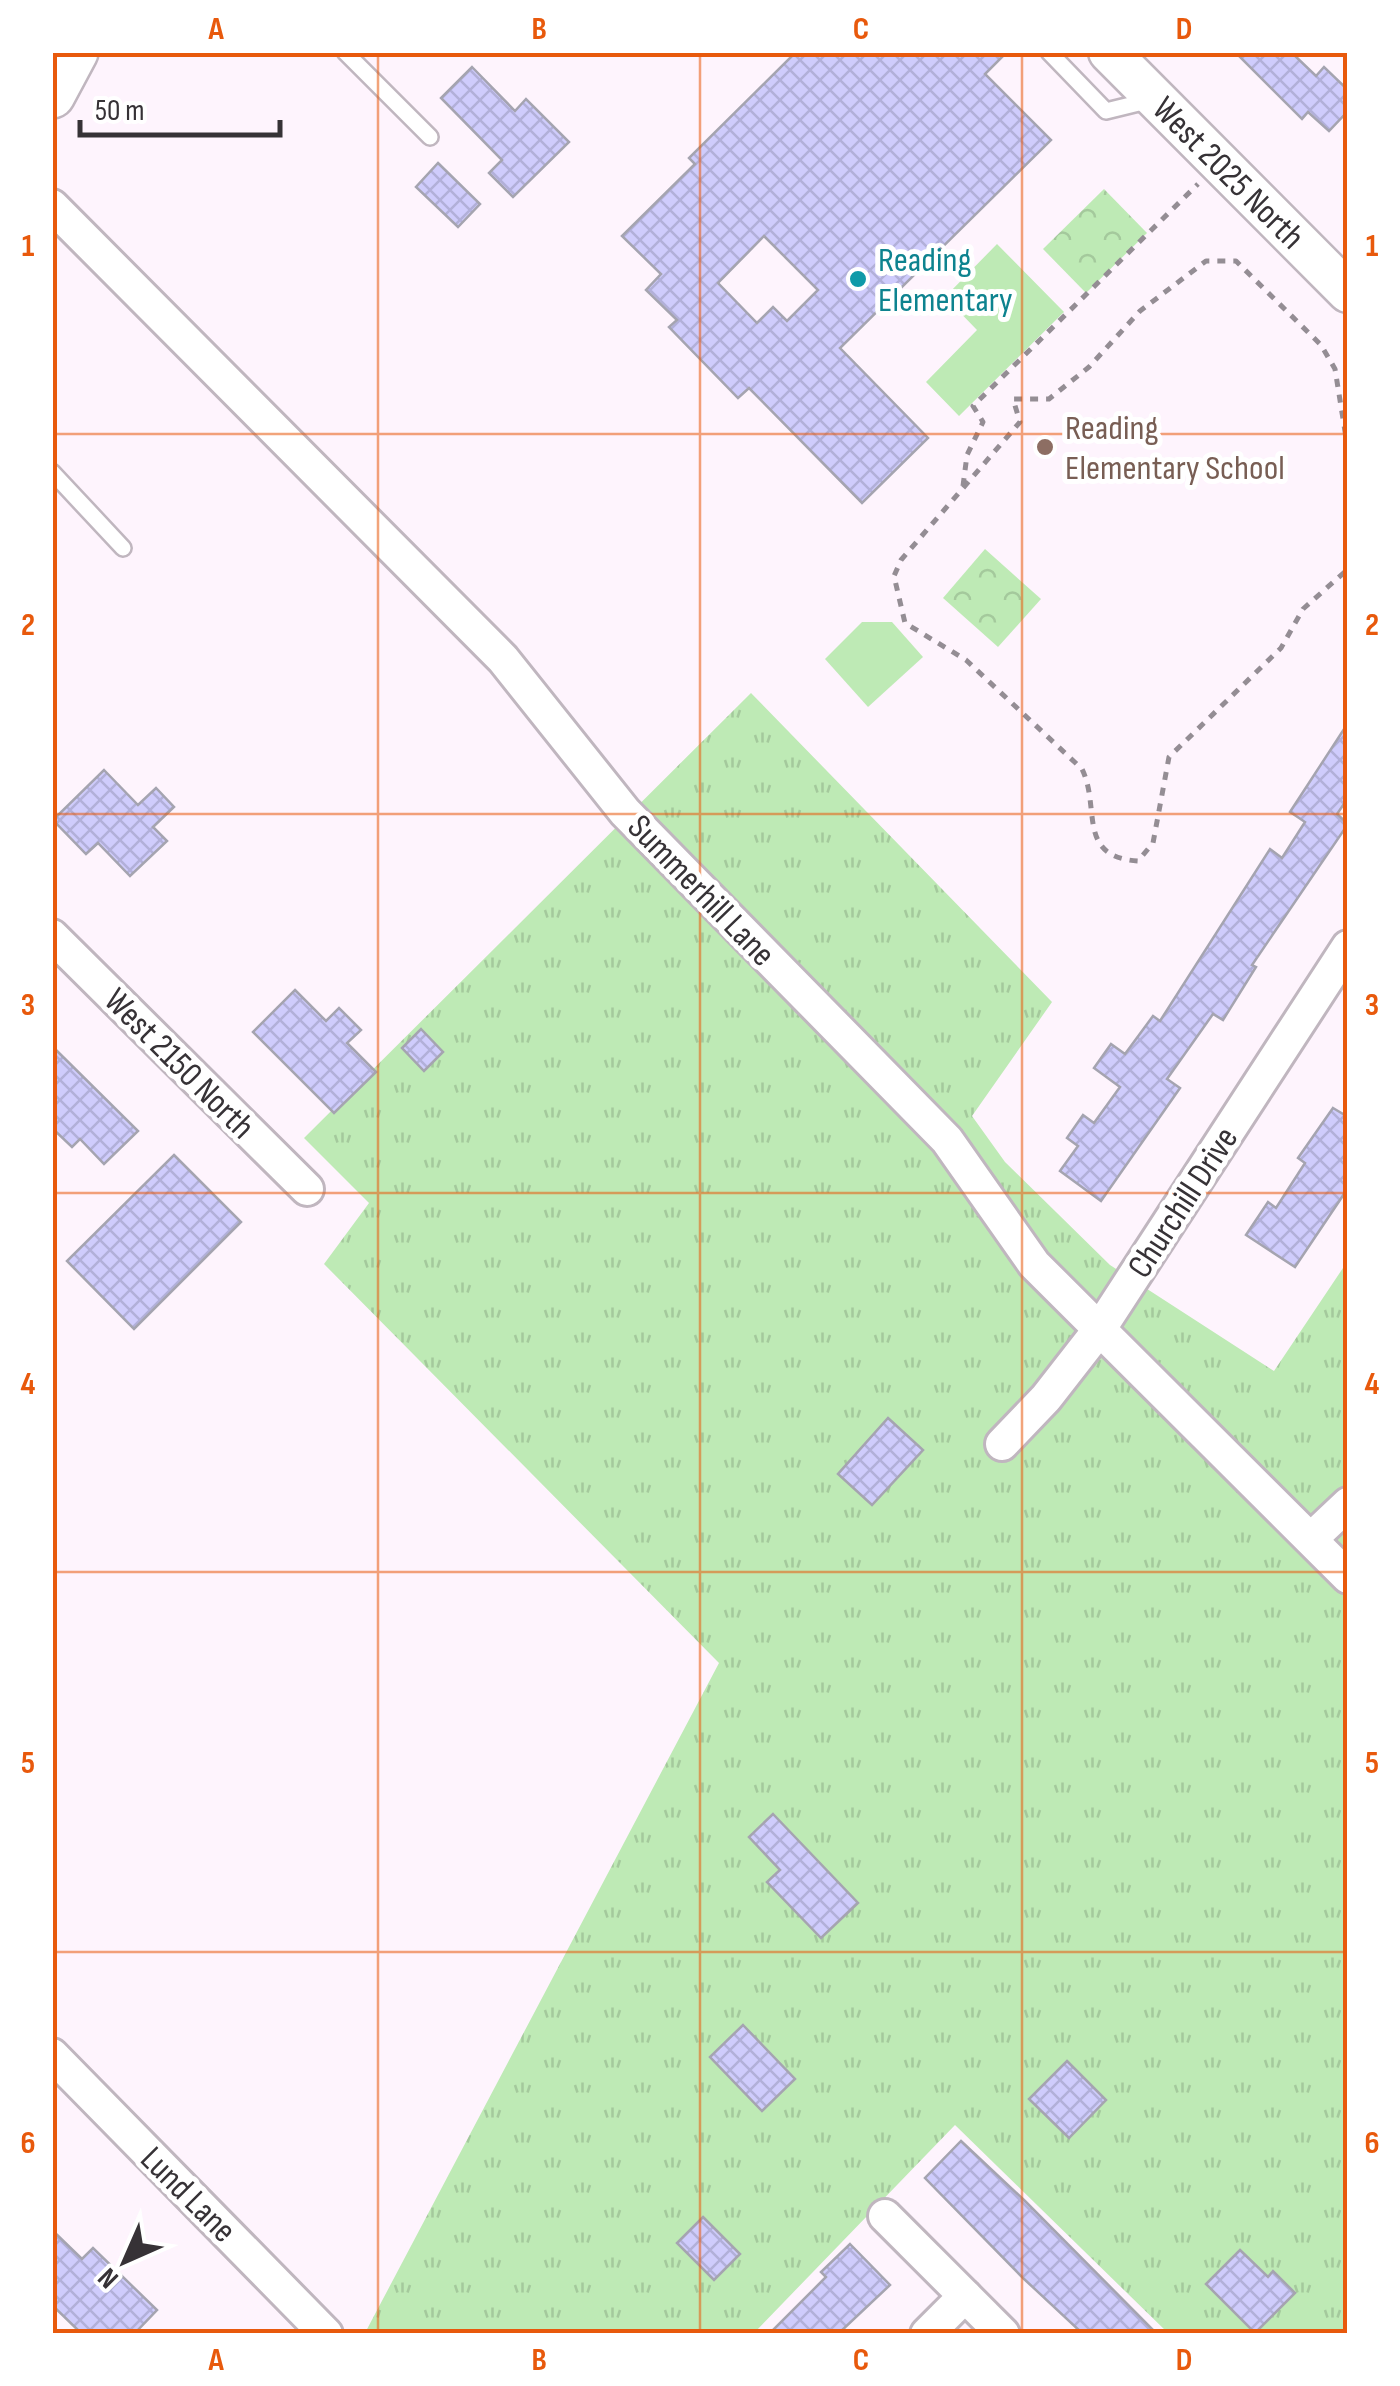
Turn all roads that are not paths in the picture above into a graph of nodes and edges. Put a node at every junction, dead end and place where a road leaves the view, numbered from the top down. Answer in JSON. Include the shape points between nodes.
{"nodes":[{"id":1,"x":75,"y":52,"type":"edge"},
{"id":2,"x":345,"y":52,"type":"edge"},
{"id":3,"x":1050,"y":52,"type":"edge"},
{"id":4,"x":1110,"y":52,"type":"edge"},
{"id":5,"x":52,"y":95,"type":"edge"},
{"id":6,"x":1155,"y":99,"type":"junction"},
{"id":7,"x":430,"y":138,"type":"dead end"},
{"id":8,"x":52,"y":206,"type":"edge"},
{"id":9,"x":1348,"y":292,"type":"edge"},
{"id":10,"x":52,"y":472,"type":"edge"},
{"id":11,"x":123,"y":548,"type":"dead end"},
{"id":12,"x":52,"y":936,"type":"edge"},
{"id":13,"x":1348,"y":947,"type":"edge"},
{"id":14,"x":307,"y":1189,"type":"dead end"},
{"id":15,"x":1100,"y":1330,"type":"junction"},
{"id":16,"x":1002,"y":1444,"type":"dead end"},
{"id":17,"x":1348,"y":1504,"type":"edge"},
{"id":18,"x":1310,"y":1539,"type":"junction"},
{"id":19,"x":1348,"y":1577,"type":"edge"},
{"id":20,"x":52,"y":2055,"type":"edge"},
{"id":21,"x":885,"y":2216,"type":"dead end"},
{"id":22,"x":965,"y":2296,"type":"junction"},
{"id":23,"x":326,"y":2334,"type":"edge"},
{"id":24,"x":927,"y":2334,"type":"edge"},
{"id":25,"x":1003,"y":2334,"type":"edge"}],
"edges":[{"from":1,"to":5,"type":"main road"},
{"from":2,"to":7,"type":"lane"},
{"from":3,"to":6,"type":"lane","via":[[1106,111]]},
{"from":4,"to":6,"type":"street","name":"West 2025 North"},
{"from":6,"to":9,"type":"street","name":"West 2025 North"},
{"from":8,"to":15,"type":"street","name":"Summerhill Lane","via":[[503,660],[625,812],[947,1140],[1034,1264]]},
{"from":10,"to":11,"type":"lane"},
{"from":12,"to":14,"type":"street","name":"West 2150 North"},
{"from":13,"to":15,"type":"street","name":"Churchill Drive"},
{"from":15,"to":16,"type":"street","name":"Churchill Drive"},
{"from":15,"to":18,"type":"street","name":"Summerhill Lane"},
{"from":17,"to":18,"type":"street"},
{"from":18,"to":19,"type":"street","name":"Summerhill Lane"},
{"from":20,"to":23,"type":"street","name":"Lund Lane"},
{"from":21,"to":22,"type":"street"},
{"from":22,"to":24,"type":"street"},
{"from":22,"to":25,"type":"street"}]}
